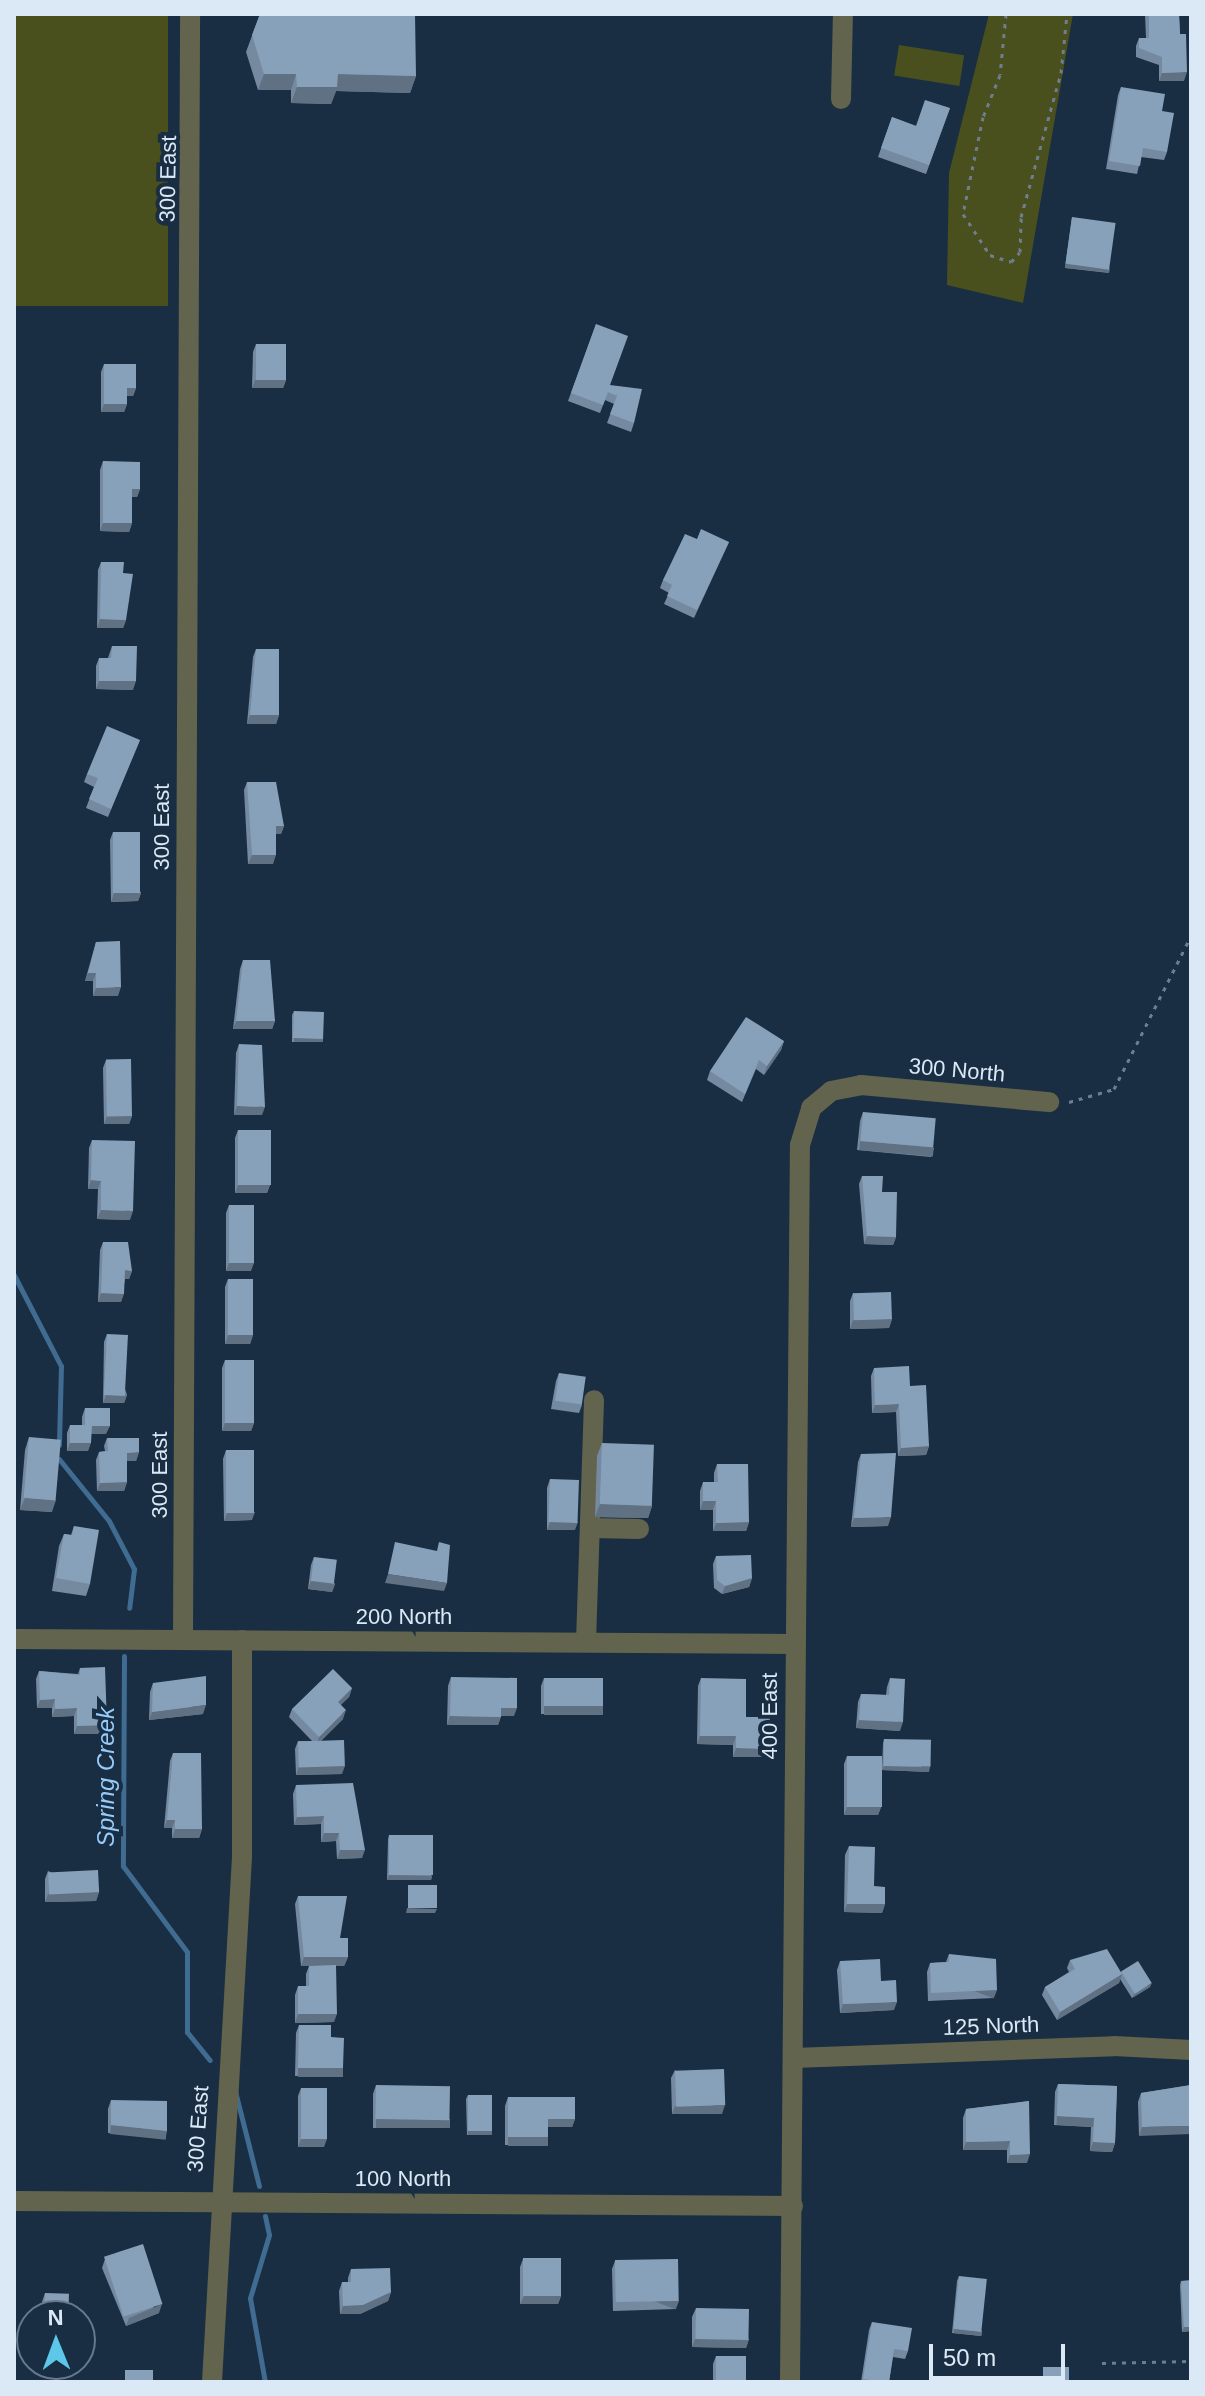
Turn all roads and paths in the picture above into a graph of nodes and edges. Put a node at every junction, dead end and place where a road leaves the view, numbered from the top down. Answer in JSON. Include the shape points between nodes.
{"nodes":[{"id":1,"x":190,"y":14,"type":"edge"},
{"id":2,"x":843,"y":14,"type":"edge"},
{"id":3,"x":1006,"y":14,"type":"edge"},
{"id":4,"x":1067,"y":14,"type":"edge"},
{"id":5,"x":841,"y":99,"type":"dead end"},
{"id":6,"x":1191,"y":936,"type":"edge"},
{"id":7,"x":861,"y":1085,"type":"joint"},
{"id":8,"x":1049,"y":1102,"type":"joint"},
{"id":9,"x":594,"y":1400,"type":"dead end"},
{"id":10,"x":590,"y":1528,"type":"junction"},
{"id":11,"x":639,"y":1529,"type":"dead end"},
{"id":12,"x":14,"y":1639,"type":"edge"},
{"id":13,"x":183,"y":1640,"type":"junction"},
{"id":14,"x":242,"y":1640,"type":"junction"},
{"id":15,"x":586,"y":1642,"type":"junction"},
{"id":16,"x":794,"y":1644,"type":"junction"},
{"id":17,"x":1191,"y":2050,"type":"edge"},
{"id":18,"x":794,"y":2058,"type":"junction"},
{"id":19,"x":14,"y":2201,"type":"edge"},
{"id":20,"x":217,"y":2202,"type":"junction"},
{"id":21,"x":793,"y":2206,"type":"junction"},
{"id":22,"x":1191,"y":2361,"type":"edge"},
{"id":23,"x":1102,"y":2363,"type":"dead end"},
{"id":24,"x":212,"y":2382,"type":"edge"},
{"id":25,"x":790,"y":2382,"type":"edge"}],
"edges":[{"from":1,"to":13,"type":"street","name":"300 East"},
{"from":2,"to":5,"type":"street"},
{"from":3,"to":4,"type":"path","via":[[1000,75],[983,117],[963,214],[990,255],[1011,262],[1020,252],[1021,217],[1061,73]]},
{"from":6,"to":8,"type":"path","via":[[1114,1089]]},
{"from":7,"to":8,"type":"street","name":"300 North"},
{"from":7,"to":16,"type":"street","name":"400 East","via":[[831,1091],[811,1108],[800,1145]]},
{"from":9,"to":10,"type":"street"},
{"from":10,"to":11,"type":"street"},
{"from":10,"to":15,"type":"street"},
{"from":12,"to":13,"type":"street","name":"200 North"},
{"from":13,"to":14,"type":"street","name":"200 North"},
{"from":14,"to":15,"type":"street","name":"200 North"},
{"from":14,"to":20,"type":"street","name":"300 East","via":[[242,1857]]},
{"from":15,"to":16,"type":"street","name":"200 North"},
{"from":16,"to":18,"type":"street","name":"400 East"},
{"from":17,"to":18,"type":"street","name":"125 North","via":[[1114,2046]]},
{"from":18,"to":21,"type":"street","name":"400 East"},
{"from":19,"to":20,"type":"street","name":"100 North"},
{"from":20,"to":21,"type":"street","name":"100 North"},
{"from":20,"to":24,"type":"street","name":"300 East"},
{"from":21,"to":25,"type":"street","name":"400 East"},
{"from":22,"to":23,"type":"path"}]}
